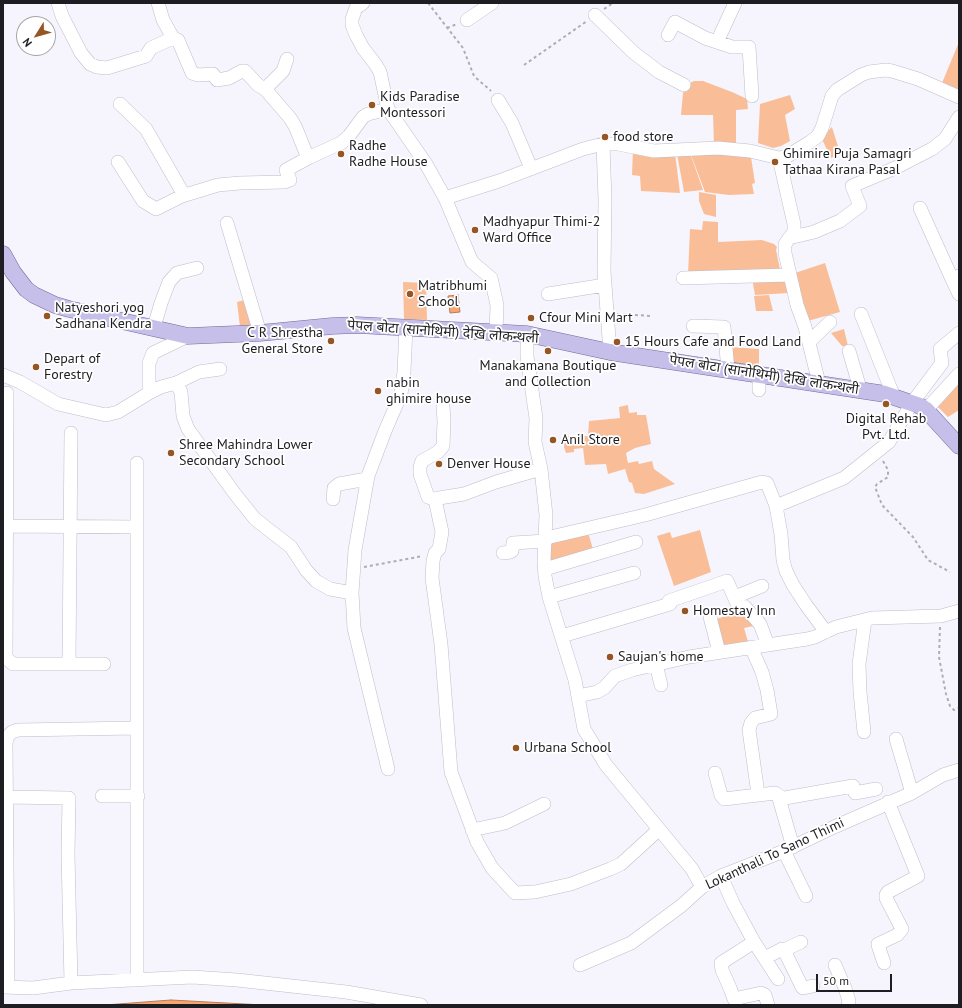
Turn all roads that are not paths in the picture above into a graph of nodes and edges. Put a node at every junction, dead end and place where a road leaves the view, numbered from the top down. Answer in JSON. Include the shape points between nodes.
{"nodes":[{"id":1,"x":58,"y":3,"type":"edge"},
{"id":2,"x":158,"y":3,"type":"edge"},
{"id":3,"x":363,"y":3,"type":"edge"},
{"id":4,"x":492,"y":3,"type":"edge"},
{"id":5,"x":735,"y":3,"type":"edge"},
{"id":6,"x":595,"y":15,"type":"road end"},
{"id":7,"x":467,"y":20,"type":"dead end"},
{"id":8,"x":668,"y":35,"type":"dead end"},
{"id":9,"x":173,"y":38,"type":"junction"},
{"id":10,"x":717,"y":42,"type":"junction"},
{"id":11,"x":287,"y":59,"type":"dead end"},
{"id":12,"x":684,"y":85,"type":"dead end"},
{"id":13,"x":265,"y":89,"type":"junction"},
{"id":14,"x":752,"y":96,"type":"dead end"},
{"id":15,"x":959,"y":97,"type":"edge"},
{"id":16,"x":498,"y":100,"type":"road end"},
{"id":17,"x":120,"y":104,"type":"dead end"},
{"id":18,"x":388,"y":109,"type":"junction"},
{"id":19,"x":959,"y":117,"type":"edge"},
{"id":20,"x":603,"y":144,"type":"junction"},
{"id":21,"x":308,"y":158,"type":"junction"},
{"id":22,"x":779,"y":158,"type":"junction"},
{"id":23,"x":118,"y":162,"type":"dead end"},
{"id":24,"x":531,"y":168,"type":"junction"},
{"id":25,"x":184,"y":195,"type":"junction"},
{"id":26,"x":445,"y":198,"type":"junction"},
{"id":27,"x":920,"y":208,"type":"dead end"},
{"id":28,"x":227,"y":223,"type":"dead end"},
{"id":29,"x":789,"y":238,"type":"junction"},
{"id":30,"x":3,"y":254,"type":"edge"},
{"id":31,"x":197,"y":268,"type":"dead end"},
{"id":32,"x":789,"y":275,"type":"junction"},
{"id":33,"x":955,"y":277,"type":"edge"},
{"id":34,"x":683,"y":278,"type":"dead end"},
{"id":35,"x":605,"y":285,"type":"junction"},
{"id":36,"x":548,"y":294,"type":"dead end"},
{"id":37,"x":959,"y":294,"type":"edge"},
{"id":38,"x":861,"y":314,"type":"dead end"},
{"id":39,"x":830,"y":322,"type":"dead end"},
{"id":40,"x":258,"y":326,"type":"junction"},
{"id":41,"x":693,"y":326,"type":"dead end"},
{"id":42,"x":154,"y":327,"type":"junction"},
{"id":43,"x":406,"y":327,"type":"junction"},
{"id":44,"x":496,"y":333,"type":"junction"},
{"id":45,"x":959,"y":333,"type":"edge"},
{"id":46,"x":527,"y":334,"type":"junction"},
{"id":47,"x":188,"y":336,"type":"junction"},
{"id":48,"x":811,"y":340,"type":"dead end"},
{"id":49,"x":933,"y":346,"type":"dead end"},
{"id":50,"x":849,"y":351,"type":"dead end"},
{"id":51,"x":610,"y":352,"type":"junction"},
{"id":52,"x":942,"y":361,"type":"junction"},
{"id":53,"x":220,"y":369,"type":"dead end"},
{"id":54,"x":728,"y":370,"type":"junction"},
{"id":55,"x":759,"y":374,"type":"junction"},
{"id":56,"x":959,"y":374,"type":"edge"},
{"id":57,"x":3,"y":375,"type":"edge"},
{"id":58,"x":176,"y":383,"type":"junction"},
{"id":59,"x":819,"y":383,"type":"junction"},
{"id":60,"x":858,"y":389,"type":"junction"},
{"id":61,"x":759,"y":390,"type":"dead end"},
{"id":62,"x":6,"y":393,"type":"dead end"},
{"id":63,"x":149,"y":393,"type":"junction"},
{"id":64,"x":894,"y":397,"type":"junction"},
{"id":65,"x":443,"y":406,"type":"dead end"},
{"id":66,"x":919,"y":407,"type":"junction"},
{"id":67,"x":71,"y":433,"type":"dead end"},
{"id":68,"x":959,"y":446,"type":"edge"},
{"id":69,"x":137,"y":463,"type":"dead end"},
{"id":70,"x":541,"y":469,"type":"junction"},
{"id":71,"x":367,"y":479,"type":"junction"},
{"id":72,"x":334,"y":499,"type":"dead end"},
{"id":73,"x":437,"y":500,"type":"junction"},
{"id":74,"x":776,"y":506,"type":"junction"},
{"id":75,"x":5,"y":526,"type":"edge"},
{"id":76,"x":70,"y":526,"type":"junction"},
{"id":77,"x":137,"y":526,"type":"junction"},
{"id":78,"x":546,"y":539,"type":"junction"},
{"id":79,"x":636,"y":542,"type":"dead end"},
{"id":80,"x":503,"y":553,"type":"dead end"},
{"id":81,"x":545,"y":569,"type":"junction"},
{"id":82,"x":634,"y":573,"type":"dead end"},
{"id":83,"x":762,"y":586,"type":"dead end"},
{"id":84,"x":352,"y":593,"type":"junction"},
{"id":85,"x":549,"y":597,"type":"junction"},
{"id":86,"x":735,"y":597,"type":"junction"},
{"id":87,"x":959,"y":611,"type":"edge"},
{"id":88,"x":710,"y":617,"type":"dead end"},
{"id":89,"x":864,"y":620,"type":"junction"},
{"id":90,"x":826,"y":632,"type":"junction"},
{"id":91,"x":562,"y":636,"type":"junction"},
{"id":92,"x":768,"y":644,"type":"junction"},
{"id":93,"x":751,"y":647,"type":"junction"},
{"id":94,"x":719,"y":652,"type":"junction"},
{"id":95,"x":69,"y":664,"type":"junction"},
{"id":96,"x":104,"y":664,"type":"dead end"},
{"id":97,"x":656,"y":664,"type":"junction"},
{"id":98,"x":661,"y":685,"type":"dead end"},
{"id":99,"x":578,"y":696,"type":"junction"},
{"id":100,"x":137,"y":728,"type":"junction"},
{"id":101,"x":7,"y":731,"type":"edge"},
{"id":102,"x":864,"y":732,"type":"dead end"},
{"id":103,"x":896,"y":739,"type":"dead end"},
{"id":104,"x":388,"y":769,"type":"dead end"},
{"id":105,"x":959,"y":770,"type":"edge"},
{"id":106,"x":715,"y":773,"type":"dead end"},
{"id":107,"x":876,"y":789,"type":"dead end"},
{"id":108,"x":912,"y":793,"type":"junction"},
{"id":109,"x":758,"y":794,"type":"junction"},
{"id":110,"x":102,"y":796,"type":"dead end"},
{"id":111,"x":138,"y":796,"type":"junction"},
{"id":112,"x":7,"y":797,"type":"junction"},
{"id":113,"x":779,"y":799,"type":"junction"},
{"id":114,"x":888,"y":802,"type":"junction"},
{"id":115,"x":544,"y":804,"type":"dead end"},
{"id":116,"x":658,"y":828,"type":"junction"},
{"id":117,"x":472,"y":830,"type":"junction"},
{"id":118,"x":788,"y":849,"type":"junction"},
{"id":119,"x":721,"y":876,"type":"junction"},
{"id":120,"x":702,"y":887,"type":"junction"},
{"id":121,"x":806,"y":896,"type":"dead end"},
{"id":122,"x":754,"y":942,"type":"junction"},
{"id":123,"x":801,"y":942,"type":"dead end"},
{"id":124,"x":784,"y":950,"type":"junction"},
{"id":125,"x":765,"y":958,"type":"junction"},
{"id":126,"x":884,"y":963,"type":"dead end"},
{"id":127,"x":580,"y":965,"type":"dead end"},
{"id":128,"x":835,"y":965,"type":"dead end"},
{"id":129,"x":778,"y":979,"type":"dead end"},
{"id":130,"x":137,"y":980,"type":"junction"},
{"id":131,"x":71,"y":983,"type":"junction"},
{"id":132,"x":813,"y":986,"type":"dead end"},
{"id":133,"x":6,"y":987,"type":"edge"},
{"id":134,"x":421,"y":1005,"type":"edge"},
{"id":135,"x":768,"y":1005,"type":"edge"},
{"id":136,"x":848,"y":1005,"type":"edge"}],
"edges":[{"from":1,"to":9,"type":"street","via":[[81,53],[90,64],[97,67],[106,68],[146,56],[151,48]]},
{"from":2,"to":9,"type":"street","via":[[163,20]]},
{"from":3,"to":18,"type":"street","via":[[356,8],[352,25],[363,48],[380,72]]},
{"from":4,"to":7,"type":"street"},
{"from":5,"to":10,"type":"street"},
{"from":6,"to":12,"type":"street","via":[[633,52],[659,72]]},
{"from":8,"to":10,"type":"street","via":[[675,22]]},
{"from":9,"to":13,"type":"street","via":[[178,40],[192,74],[213,74],[217,80],[245,71]]},
{"from":10,"to":14,"type":"street","via":[[732,47],[749,47]]},
{"from":11,"to":13,"type":"street","via":[[283,71]]},
{"from":13,"to":21,"type":"street","via":[[295,126]]},
{"from":15,"to":22,"type":"street","via":[[892,71],[868,72],[837,90],[832,96],[818,136],[790,155]]},
{"from":16,"to":24,"type":"street","via":[[512,123]]},
{"from":17,"to":25,"type":"street","via":[[146,129]]},
{"from":18,"to":21,"type":"street","via":[[363,117],[341,143]]},
{"from":18,"to":26,"type":"street","via":[[426,164]]},
{"from":19,"to":29,"type":"street","via":[[945,139],[932,149],[852,186],[860,206],[840,221],[814,232]]},
{"from":20,"to":22,"type":"street","via":[[618,144],[654,151],[718,148],[750,151]]},
{"from":20,"to":24,"type":"street"},
{"from":20,"to":35,"type":"street"},
{"from":21,"to":25,"type":"street","via":[[286,170],[290,180],[284,182],[231,184]]},
{"from":22,"to":29,"type":"street","via":[[794,224],[794,232]]},
{"from":23,"to":25,"type":"street","via":[[143,201],[156,209]]},
{"from":24,"to":26,"type":"street","via":[[493,184]]},
{"from":26,"to":44,"type":"street","via":[[472,262],[491,278],[497,306]]},
{"from":27,"to":33,"type":"street"},
{"from":28,"to":40,"type":"street"},
{"from":29,"to":32,"type":"street","via":[[785,244]]},
{"from":30,"to":42,"type":"main road","name":"पेपल बोटा (सानोथिमी) देखि लोकन्थली","via":[[18,280],[34,295],[69,309]]},
{"from":31,"to":42,"type":"street","via":[[177,273],[169,282]]},
{"from":32,"to":34,"type":"street"},
{"from":32,"to":59,"type":"street"},
{"from":33,"to":37,"type":"street"},
{"from":35,"to":36,"type":"street"},
{"from":35,"to":51,"type":"street"},
{"from":38,"to":64,"type":"street"},
{"from":39,"to":48,"type":"street"},
{"from":40,"to":43,"type":"main road","name":"पेपल बोटा (सानोथिमी) देखि लोकन्थली"},
{"from":40,"to":47,"type":"main road","name":"पेपल बोटा (सानोथिमी) देखि लोकन्थली"},
{"from":41,"to":54,"type":"street","via":[[724,327]]},
{"from":42,"to":47,"type":"main road","name":"पेपल बोटा (सानोथिमी) देखि लोकन्थली"},
{"from":43,"to":44,"type":"main road","name":"पेपल बोटा (सानोथिमी) देखि लोकन्थली"},
{"from":43,"to":71,"type":"street","via":[[401,394]]},
{"from":44,"to":46,"type":"main road","name":"पेपल बोटा (सानोथिमी) देखि लोकन्थली"},
{"from":45,"to":52,"type":"street","via":[[940,349]]},
{"from":46,"to":51,"type":"main road","name":"पेपल बोटा (सानोथिमी) देखि लोकन्थली"},
{"from":46,"to":70,"type":"street","via":[[527,356],[536,418],[535,442]]},
{"from":47,"to":63,"type":"street","via":[[153,353]]},
{"from":49,"to":52,"type":"street"},
{"from":50,"to":60,"type":"street"},
{"from":51,"to":54,"type":"main road","name":"पेपल बोटा (सानोथिमी) देखि लोकन्थली"},
{"from":52,"to":66,"type":"street"},
{"from":53,"to":58,"type":"street","via":[[199,372]]},
{"from":54,"to":55,"type":"main road","name":"पेपल बोटा (सानोथिमी) देखि लोकन्थली"},
{"from":55,"to":59,"type":"main road","name":"पेपल बोटा (सानोथिमी) देखि लोकन्थली"},
{"from":55,"to":61,"type":"street"},
{"from":56,"to":66,"type":"street"},
{"from":57,"to":63,"type":"street","via":[[58,404],[106,415],[118,412]]},
{"from":58,"to":63,"type":"street"},
{"from":58,"to":84,"type":"street","via":[[181,392],[183,416],[188,429],[255,519],[291,547],[316,581],[330,589]]},
{"from":59,"to":60,"type":"main road","name":"पेपल बोटा (सानोथिमी) देखि लोकन्थली"},
{"from":60,"to":64,"type":"main road","name":"पेपल बोटा (सानोथिमी) देखि लोकन्थली"},
{"from":62,"to":75,"type":"street"},
{"from":64,"to":66,"type":"main road","name":"पेपल बोटा (सानोथिमी) देखि लोकन्थली"},
{"from":65,"to":73,"type":"street","via":[[442,446],[438,452],[422,461],[420,467],[428,496]]},
{"from":66,"to":68,"type":"main road","name":"पेपल बोटा (सानोथिमी) देखि लोकन्थली"},
{"from":66,"to":74,"type":"street","via":[[881,450],[844,478]]},
{"from":67,"to":76,"type":"street"},
{"from":69,"to":77,"type":"street"},
{"from":70,"to":73,"type":"street"},
{"from":70,"to":78,"type":"street"},
{"from":71,"to":72,"type":"street","via":[[339,484],[334,488]]},
{"from":71,"to":84,"type":"street","via":[[353,569]]},
{"from":73,"to":117,"type":"street","via":[[442,532],[440,546],[432,565],[432,578],[441,644],[451,772]]},
{"from":74,"to":78,"type":"street","via":[[768,483],[762,482],[645,515]]},
{"from":74,"to":90,"type":"street","via":[[786,571]]},
{"from":75,"to":76,"type":"street"},
{"from":75,"to":95,"type":"street","via":[[6,658],[12,664]]},
{"from":76,"to":77,"type":"street"},
{"from":76,"to":95,"type":"street"},
{"from":77,"to":100,"type":"street"},
{"from":78,"to":80,"type":"street","via":[[513,543],[512,551]]},
{"from":78,"to":81,"type":"street"},
{"from":79,"to":81,"type":"street"},
{"from":81,"to":85,"type":"street"},
{"from":82,"to":85,"type":"street"},
{"from":83,"to":86,"type":"street"},
{"from":84,"to":104,"type":"street","via":[[354,628]]},
{"from":85,"to":91,"type":"street"},
{"from":86,"to":91,"type":"street","via":[[727,581],[669,601],[670,604]]},
{"from":86,"to":92,"type":"street","via":[[740,610],[745,607],[760,624]]},
{"from":87,"to":89,"type":"street","via":[[941,616]]},
{"from":88,"to":94,"type":"street"},
{"from":89,"to":90,"type":"street"},
{"from":89,"to":102,"type":"street","via":[[859,664]]},
{"from":90,"to":92,"type":"street","via":[[807,639]]},
{"from":91,"to":99,"type":"street"},
{"from":92,"to":93,"type":"street"},
{"from":93,"to":94,"type":"street"},
{"from":93,"to":109,"type":"street","via":[[762,672],[771,714],[755,718],[749,730]]},
{"from":94,"to":97,"type":"street"},
{"from":95,"to":96,"type":"street"},
{"from":97,"to":98,"type":"street"},
{"from":97,"to":99,"type":"street","via":[[615,676],[597,692]]},
{"from":99,"to":116,"type":"street","via":[[584,729],[594,748],[616,779]]},
{"from":100,"to":101,"type":"street"},
{"from":100,"to":111,"type":"street"},
{"from":101,"to":112,"type":"street"},
{"from":103,"to":108,"type":"street"},
{"from":105,"to":108,"type":"street","name":"Lokanthali To Sano Thimi","via":[[943,775]]},
{"from":106,"to":109,"type":"street","via":[[724,799]]},
{"from":107,"to":113,"type":"street","via":[[855,793],[853,786]]},
{"from":108,"to":114,"type":"street","name":"Lokanthali To Sano Thimi"},
{"from":109,"to":113,"type":"street","via":[[775,793]]},
{"from":110,"to":111,"type":"street"},
{"from":111,"to":130,"type":"street"},
{"from":112,"to":131,"type":"street","via":[[69,798]]},
{"from":112,"to":133,"type":"street"},
{"from":113,"to":118,"type":"street"},
{"from":114,"to":118,"type":"street","name":"Lokanthali To Sano Thimi"},
{"from":114,"to":126,"type":"street","via":[[918,876],[886,895],[902,929],[897,935],[878,946]]},
{"from":115,"to":117,"type":"street","via":[[505,822]]},
{"from":116,"to":117,"type":"street","via":[[621,864],[571,884],[520,893],[515,893],[492,868]]},
{"from":116,"to":120,"type":"street","via":[[692,870]]},
{"from":118,"to":119,"type":"street","name":"Lokanthali To Sano Thimi"},
{"from":118,"to":121,"type":"street"},
{"from":119,"to":120,"type":"street","name":"Lokanthali To Sano Thimi"},
{"from":119,"to":122,"type":"street"},
{"from":120,"to":127,"type":"street","name":"Lokanthali To Sano Thimi","via":[[631,943]]},
{"from":122,"to":125,"type":"street"},
{"from":122,"to":135,"type":"street","via":[[721,963],[722,970],[734,999],[761,993],[765,995]]},
{"from":123,"to":124,"type":"street"},
{"from":124,"to":125,"type":"street"},
{"from":124,"to":132,"type":"street","via":[[802,987]]},
{"from":125,"to":129,"type":"street"},
{"from":128,"to":136,"type":"street","via":[[845,988]]},
{"from":130,"to":131,"type":"street"},
{"from":130,"to":134,"type":"street","via":[[192,977],[237,980],[346,992]]},
{"from":131,"to":133,"type":"street","via":[[33,988]]}]}
